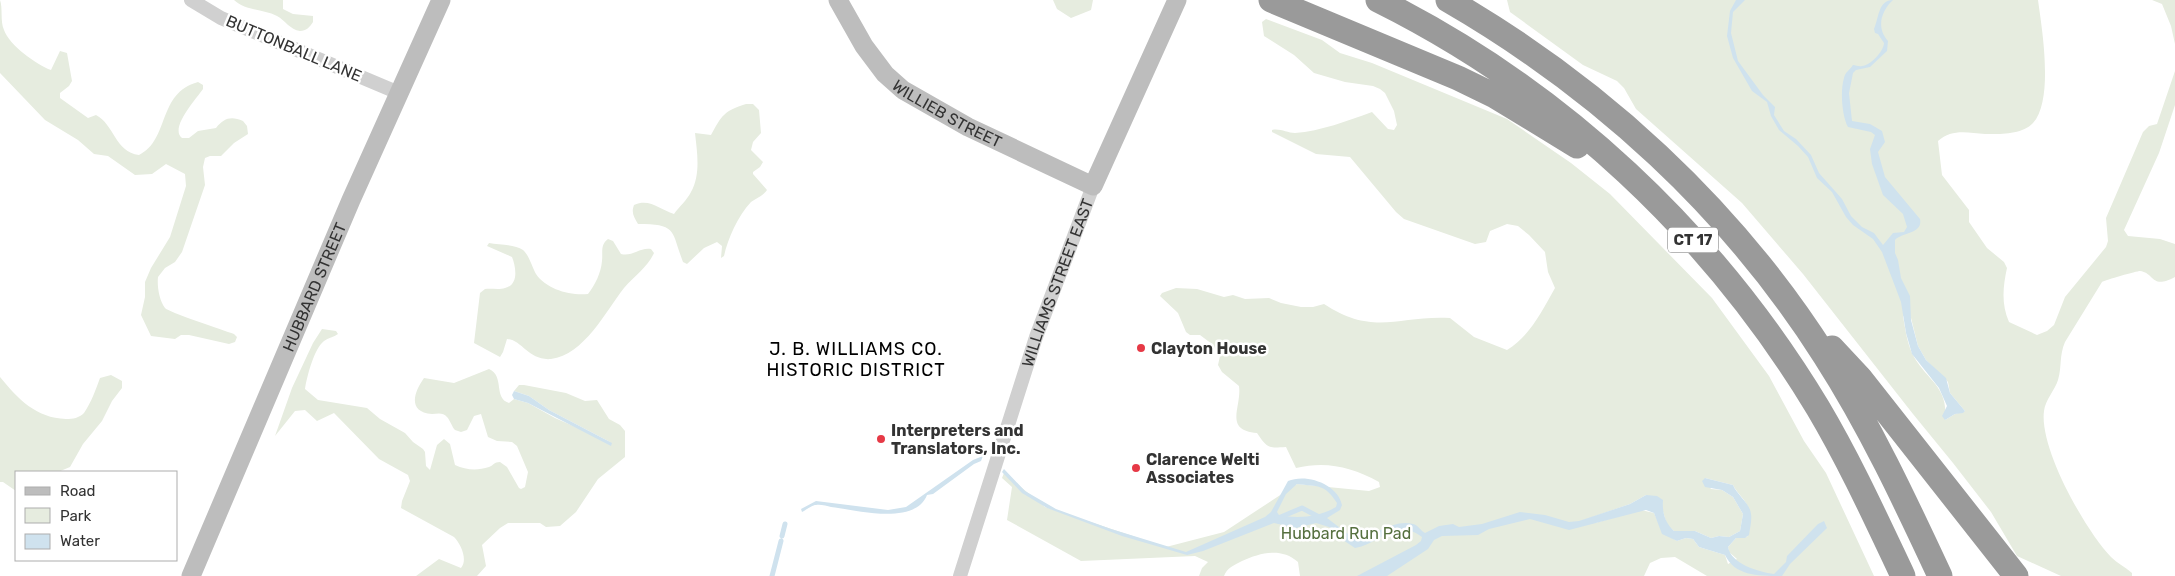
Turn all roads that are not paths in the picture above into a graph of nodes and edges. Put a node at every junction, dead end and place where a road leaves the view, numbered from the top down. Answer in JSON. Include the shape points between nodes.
{"nodes":[{"id":1,"x":191,"y":0,"type":"edge"},
{"id":2,"x":440,"y":0,"type":"edge"},
{"id":3,"x":838,"y":0,"type":"edge"},
{"id":4,"x":1177,"y":0,"type":"edge"},
{"id":5,"x":1271,"y":0,"type":"edge"},
{"id":6,"x":1378,"y":0,"type":"edge"},
{"id":7,"x":1448,"y":0,"type":"edge"},
{"id":8,"x":399,"y":93,"type":"junction"},
{"id":9,"x":1612,"y":158,"type":"junction"},
{"id":10,"x":1093,"y":186,"type":"junction"},
{"id":11,"x":1803,"y":323,"type":"junction"},
{"id":12,"x":191,"y":576,"type":"edge"},
{"id":13,"x":960,"y":576,"type":"edge"},
{"id":14,"x":1903,"y":576,"type":"edge"},
{"id":15,"x":1940,"y":576,"type":"edge"},
{"id":16,"x":2016,"y":576,"type":"edge"}],
"edges":[{"from":1,"to":8,"type":"street","name":"BUTTONBALL LANE","via":[[221,18]]},
{"from":2,"to":8,"type":"street","name":"HUBBARD STREET"},
{"from":3,"to":10,"type":"street","name":"WILLIEB STREET","via":[[864,46],[903,90],[968,127]]},
{"from":4,"to":10,"type":"street","name":"WILLIAMS STREET EAST"},
{"from":5,"to":9,"type":"highway","via":[[1458,78],[1502,100],[1575,145]]},
{"from":6,"to":9,"type":"highway","number":"CT 17","via":[[1484,60]]},
{"from":7,"to":11,"type":"highway","number":"CT 17","via":[[1553,68],[1643,141],[1728,226]]},
{"from":8,"to":12,"type":"street","name":"HUBBARD STREET"},
{"from":9,"to":14,"type":"highway","number":"CT 17","via":[[1703,251],[1774,341],[1838,444]]},
{"from":10,"to":13,"type":"street","name":"WILLIAMS STREET EAST","via":[[1036,337]]},
{"from":11,"to":15,"type":"highway","number":"CT 17","via":[[1874,442]]},
{"from":11,"to":16,"type":"highway","via":[[1860,378]]}]}
